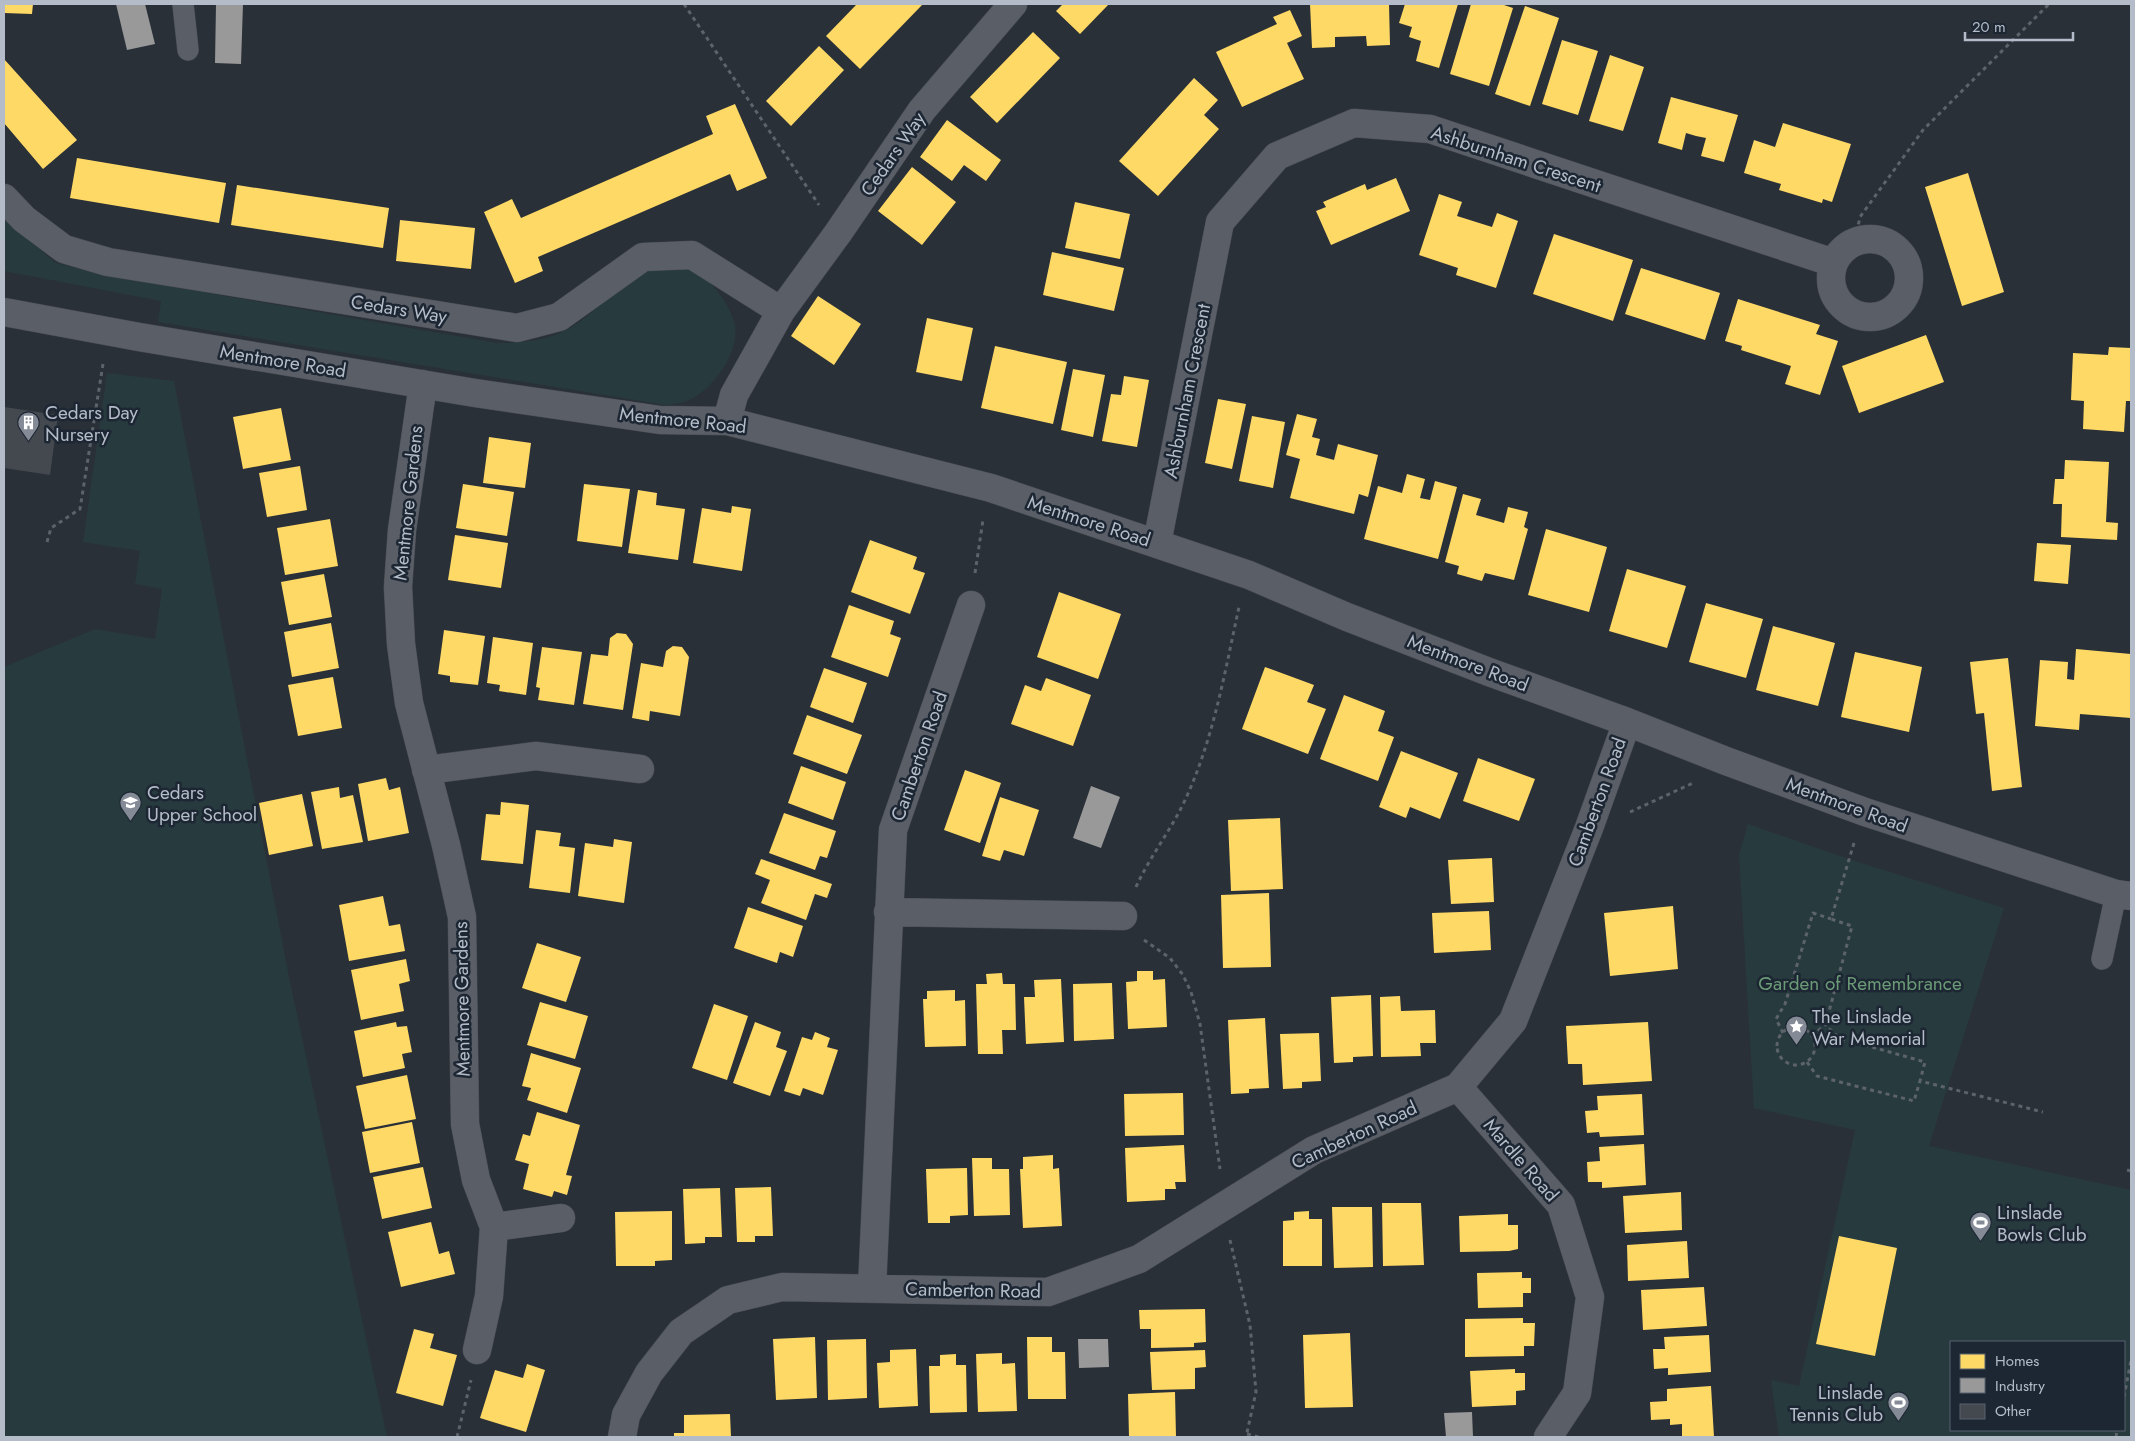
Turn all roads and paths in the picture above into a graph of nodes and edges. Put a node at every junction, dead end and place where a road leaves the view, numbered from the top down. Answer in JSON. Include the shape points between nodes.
{"nodes":[{"id":1,"x":184,"y":4,"type":"edge"},
{"id":2,"x":684,"y":4,"type":"edge"},
{"id":3,"x":1014,"y":4,"type":"edge"},
{"id":4,"x":2049,"y":4,"type":"edge"},
{"id":5,"x":188,"y":50,"type":"dead end"},
{"id":6,"x":4,"y":198,"type":"edge"},
{"id":7,"x":838,"y":233,"type":"junction"},
{"id":8,"x":1854,"y":242,"type":"junction"},
{"id":9,"x":1834,"y":263,"type":"junction"},
{"id":10,"x":781,"y":310,"type":"junction"},
{"id":11,"x":4,"y":312,"type":"edge"},
{"id":12,"x":104,"y":354,"type":"dead end"},
{"id":13,"x":423,"y":384,"type":"junction"},
{"id":14,"x":727,"y":421,"type":"junction"},
{"id":15,"x":991,"y":488,"type":"junction"},
{"id":16,"x":47,"y":542,"type":"dead end"},
{"id":17,"x":1157,"y":543,"type":"junction"},
{"id":18,"x":1248,"y":575,"type":"junction"},
{"id":19,"x":970,"y":605,"type":"joint"},
{"id":20,"x":1627,"y":722,"type":"junction"},
{"id":21,"x":640,"y":769,"type":"dead end"},
{"id":22,"x":426,"y":770,"type":"junction"},
{"id":23,"x":1696,"y":781,"type":"dead end"},
{"id":24,"x":1865,"y":812,"type":"junction"},
{"id":25,"x":1589,"y":828,"type":"junction"},
{"id":26,"x":2124,"y":895,"type":"edge"},
{"id":27,"x":888,"y":912,"type":"junction"},
{"id":28,"x":1123,"y":916,"type":"junction"},
{"id":29,"x":1831,"y":919,"type":"junction"},
{"id":30,"x":2102,"y":959,"type":"dead end"},
{"id":31,"x":1828,"y":1022,"type":"junction"},
{"id":32,"x":1783,"y":1033,"type":"junction"},
{"id":33,"x":1812,"y":1036,"type":"junction"},
{"id":34,"x":1807,"y":1062,"type":"junction"},
{"id":35,"x":1920,"y":1081,"type":"junction"},
{"id":36,"x":1458,"y":1087,"type":"junction"},
{"id":37,"x":2043,"y":1112,"type":"dead end"},
{"id":38,"x":1225,"y":1204,"type":"junction"},
{"id":39,"x":561,"y":1218,"type":"dead end"},
{"id":40,"x":494,"y":1227,"type":"junction"},
{"id":41,"x":872,"y":1288,"type":"junction"},
{"id":42,"x":477,"y":1350,"type":"joint"},
{"id":43,"x":2131,"y":1360,"type":"edge"},
{"id":44,"x":2125,"y":1392,"type":"edge"},
{"id":45,"x":1246,"y":1436,"type":"edge"},
{"id":46,"x":457,"y":1437,"type":"edge"},
{"id":47,"x":622,"y":1437,"type":"edge"},
{"id":48,"x":1259,"y":1437,"type":"edge"},
{"id":49,"x":1548,"y":1437,"type":"edge"}],
"edges":[{"from":1,"to":5,"type":"lane"},
{"from":2,"to":7,"type":"path"},
{"from":3,"to":7,"type":"street","name":"Cedars Way","via":[[922,110]]},
{"from":4,"to":8,"type":"path","via":[[1923,130],[1860,218]]},
{"from":6,"to":10,"type":"street","name":"Cedars Way","via":[[24,219],[64,249],[108,262],[517,328],[559,317],[643,257],[692,255]]},
{"from":7,"to":10,"type":"street","name":"Cedars Way"},
{"from":8,"to":9,"type":"street","via":[[1839,254]]},
{"from":8,"to":9,"type":"street","via":[[1879,240],[1900,253],[1906,265],[1908,284],[1902,301],[1882,316],[1856,315],[1837,300],[1832,288]]},
{"from":9,"to":17,"type":"street","name":"Ashburnham Crescent","via":[[1430,129],[1354,123],[1277,156],[1220,222]]},
{"from":10,"to":14,"type":"street","name":"Cedars Way","via":[[734,395]]},
{"from":11,"to":13,"type":"street","name":"Mentmore Road"},
{"from":12,"to":16,"type":"path","via":[[80,509],[51,528]]},
{"from":13,"to":14,"type":"street","name":"Mentmore Road","via":[[660,420]]},
{"from":13,"to":22,"type":"street","name":"Mentmore Gardens","via":[[402,530],[398,587],[400,644]]},
{"from":14,"to":15,"type":"street","name":"Mentmore Road"},
{"from":15,"to":17,"type":"street","name":"Mentmore Road"},
{"from":15,"to":19,"type":"path","via":[[984,510]]},
{"from":17,"to":18,"type":"street","name":"Mentmore Road"},
{"from":18,"to":20,"type":"street","name":"Mentmore Road","via":[[1347,617]]},
{"from":18,"to":28,"type":"path","via":[[1213,726],[1186,798],[1146,866]]},
{"from":19,"to":27,"type":"street","name":"Camberton Road","via":[[893,830]]},
{"from":20,"to":24,"type":"street","name":"Mentmore Road"},
{"from":20,"to":25,"type":"street","name":"Camberton Road"},
{"from":21,"to":22,"type":"street","via":[[536,756]]},
{"from":22,"to":40,"type":"street","name":"Mentmore Gardens","via":[[462,918],[464,1124],[476,1180]]},
{"from":23,"to":25,"type":"path","via":[[1646,806]]},
{"from":24,"to":26,"type":"street","name":"Mentmore Road"},
{"from":24,"to":29,"type":"path"},
{"from":25,"to":36,"type":"street","name":"Camberton Road","via":[[1513,1021]]},
{"from":26,"to":30,"type":"lane"},
{"from":27,"to":28,"type":"street"},
{"from":27,"to":41,"type":"street","name":"Camberton Road"},
{"from":28,"to":38,"type":"path","via":[[1148,944],[1170,958],[1191,992],[1200,1024]]},
{"from":29,"to":31,"type":"path","via":[[1852,926]]},
{"from":29,"to":32,"type":"path","via":[[1812,914],[1786,1004],[1776,1019]]},
{"from":31,"to":33,"type":"path"},
{"from":31,"to":35,"type":"path","via":[[1828,1028],[1840,1038],[1924,1062]]},
{"from":32,"to":33,"type":"path","via":[[1798,1028]]},
{"from":32,"to":34,"type":"path","via":[[1777,1044],[1779,1056],[1795,1066]]},
{"from":33,"to":34,"type":"path","via":[[1814,1053]]},
{"from":34,"to":35,"type":"path","via":[[1817,1076],[1914,1101]]},
{"from":35,"to":37,"type":"path"},
{"from":36,"to":38,"type":"street","name":"Camberton Road","via":[[1314,1150]]},
{"from":36,"to":49,"type":"street","name":"Mardle Road","via":[[1561,1205],[1590,1297],[1576,1393]]},
{"from":38,"to":41,"type":"street","name":"Camberton Road","via":[[1138,1259],[1048,1292]]},
{"from":38,"to":45,"type":"path","via":[[1230,1246],[1250,1325],[1256,1392]]},
{"from":39,"to":40,"type":"street"},
{"from":40,"to":42,"type":"street","name":"Mentmore Gardens","via":[[489,1296]]},
{"from":41,"to":47,"type":"street","name":"Camberton Road","via":[[782,1287],[728,1300],[681,1332],[649,1373],[626,1415]]},
{"from":42,"to":46,"type":"path"},
{"from":43,"to":44,"type":"path"},
{"from":45,"to":48,"type":"path"}]}
